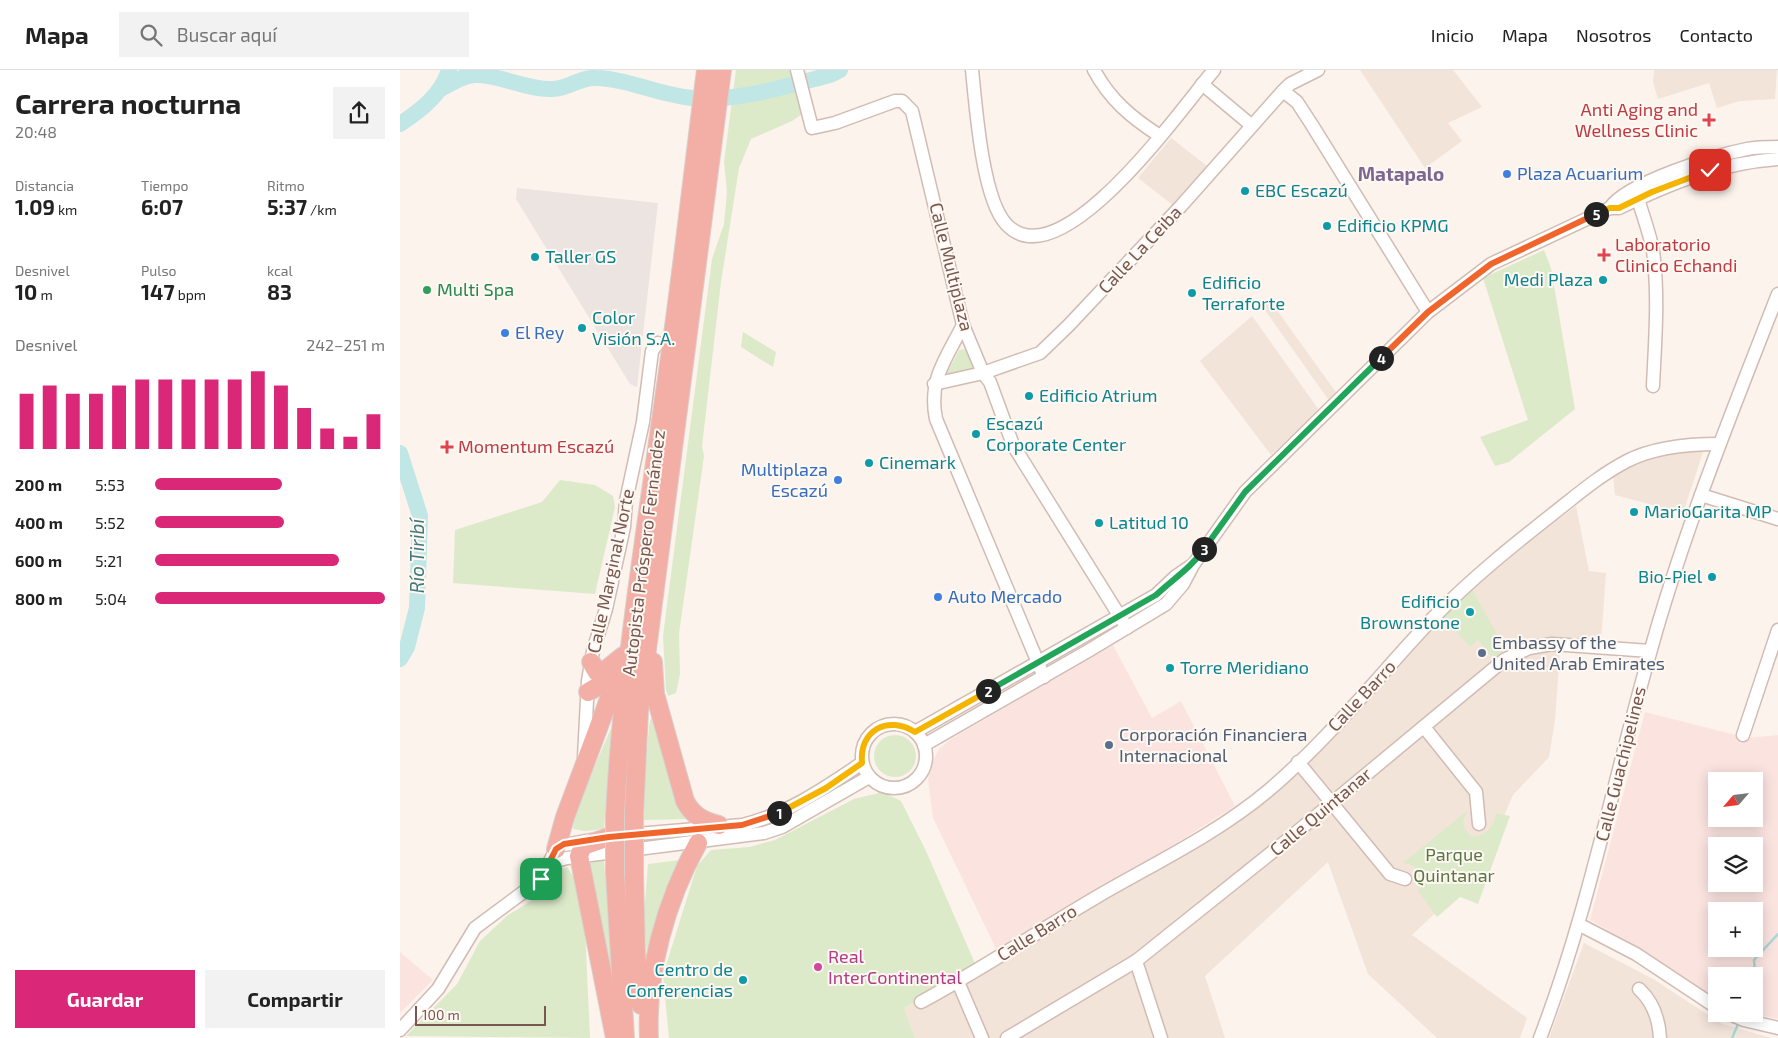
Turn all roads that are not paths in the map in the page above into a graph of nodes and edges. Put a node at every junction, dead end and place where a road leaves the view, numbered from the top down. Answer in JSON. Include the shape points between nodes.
{"nodes":[{"id":1,"x":706,"y":70,"type":"edge"},
{"id":2,"x":722,"y":70,"type":"edge"},
{"id":3,"x":797,"y":70,"type":"edge"},
{"id":4,"x":972,"y":70,"type":"edge"},
{"id":5,"x":1094,"y":70,"type":"edge"},
{"id":6,"x":1214,"y":70,"type":"edge"},
{"id":7,"x":1318,"y":70,"type":"edge"},
{"id":8,"x":1202,"y":84,"type":"junction"},
{"id":9,"x":1283,"y":91,"type":"junction"},
{"id":10,"x":1251,"y":126,"type":"junction"},
{"id":11,"x":1160,"y":136,"type":"junction"},
{"id":12,"x":1778,"y":146,"type":"edge"},
{"id":13,"x":704,"y":149,"type":"junction"},
{"id":14,"x":1778,"y":159,"type":"edge"},
{"id":15,"x":1638,"y":199,"type":"junction"},
{"id":16,"x":1610,"y":208,"type":"junction"},
{"id":17,"x":1778,"y":294,"type":"edge"},
{"id":18,"x":1428,"y":312,"type":"junction"},
{"id":19,"x":963,"y":325,"type":"junction"},
{"id":20,"x":658,"y":343,"type":"dead end"},
{"id":21,"x":983,"y":372,"type":"junction"},
{"id":22,"x":934,"y":384,"type":"junction"},
{"id":23,"x":1653,"y":386,"type":"dead end"},
{"id":24,"x":1719,"y":444,"type":"junction"},
{"id":25,"x":1701,"y":495,"type":"junction"},
{"id":26,"x":1778,"y":519,"type":"edge"},
{"id":27,"x":643,"y":549,"type":"junction"},
{"id":28,"x":1193,"y":565,"type":"junction"},
{"id":29,"x":654,"y":589,"type":"junction"},
{"id":30,"x":1120,"y":615,"type":"junction"},
{"id":31,"x":1128,"y":628,"type":"junction"},
{"id":32,"x":1778,"y":630,"type":"edge"},
{"id":33,"x":1650,"y":651,"type":"junction"},
{"id":34,"x":1775,"y":652,"type":"edge"},
{"id":35,"x":623,"y":656,"type":"junction"},
{"id":36,"x":591,"y":662,"type":"junction"},
{"id":37,"x":1038,"y":662,"type":"junction"},
{"id":38,"x":619,"y":674,"type":"junction"},
{"id":39,"x":1044,"y":677,"type":"junction"},
{"id":40,"x":588,"y":692,"type":"junction"},
{"id":41,"x":1424,"y":727,"type":"junction"},
{"id":42,"x":915,"y":732,"type":"junction"},
{"id":43,"x":1743,"y":735,"type":"dead end"},
{"id":44,"x":924,"y":745,"type":"junction"},
{"id":45,"x":1298,"y":762,"type":"junction"},
{"id":46,"x":862,"y":763,"type":"junction"},
{"id":47,"x":583,"y":772,"type":"junction"},
{"id":48,"x":869,"y":777,"type":"junction"},
{"id":49,"x":1331,"y":804,"type":"junction"},
{"id":50,"x":1480,"y":824,"type":"dead end"},
{"id":51,"x":720,"y":825,"type":"junction"},
{"id":52,"x":609,"y":837,"type":"joint"},
{"id":53,"x":698,"y":843,"type":"junction"},
{"id":54,"x":564,"y":854,"type":"junction"},
{"id":55,"x":1404,"y":879,"type":"dead end"},
{"id":56,"x":1580,"y":925,"type":"junction"},
{"id":57,"x":1136,"y":961,"type":"junction"},
{"id":58,"x":653,"y":969,"type":"junction"},
{"id":59,"x":958,"y":982,"type":"junction"},
{"id":60,"x":1639,"y":988,"type":"dead end"},
{"id":61,"x":1708,"y":1001,"type":"edge"},
{"id":62,"x":921,"y":1002,"type":"dead end"},
{"id":63,"x":1755,"y":1022,"type":"edge"},
{"id":64,"x":1778,"y":1028,"type":"edge"},
{"id":65,"x":400,"y":1030,"type":"edge"},
{"id":66,"x":615,"y":1038,"type":"edge"},
{"id":67,"x":625,"y":1038,"type":"edge"},
{"id":68,"x":644,"y":1038,"type":"edge"},
{"id":69,"x":649,"y":1038,"type":"edge"},
{"id":70,"x":658,"y":1038,"type":"edge"},
{"id":71,"x":982,"y":1038,"type":"edge"},
{"id":72,"x":1007,"y":1038,"type":"edge"},
{"id":73,"x":1161,"y":1038,"type":"edge"},
{"id":74,"x":1540,"y":1038,"type":"edge"},
{"id":75,"x":1660,"y":1038,"type":"edge"}],
"edges":[{"from":1,"to":13,"type":"highway","name":"Autopista Próspero Fernández"},
{"from":2,"to":13,"type":"highway","name":"Autopista Próspero Fernández"},
{"from":3,"to":19,"type":"street","name":"Calle Multiplaza","via":[[812,128],[835,123],[895,100],[902,101],[912,111]]},
{"from":4,"to":11,"type":"street","via":[[985,167],[996,208],[1006,225],[1021,235],[1046,235],[1074,222],[1113,190]]},
{"from":5,"to":11,"type":"street","via":[[1103,88],[1119,106]]},
{"from":6,"to":8,"type":"street"},
{"from":7,"to":9,"type":"street","name":"Calle La Ceiba"},
{"from":8,"to":10,"type":"street"},
{"from":8,"to":11,"type":"street"},
{"from":9,"to":10,"type":"street","name":"Calle La Ceiba"},
{"from":9,"to":18,"type":"street","via":[[1296,102],[1312,126]]},
{"from":10,"to":21,"type":"street","name":"Calle La Ceiba","via":[[1182,206],[1040,353]]},
{"from":12,"to":16,"type":"street","via":[[1748,149],[1689,166],[1647,182],[1616,200]]},
{"from":13,"to":27,"type":"highway","name":"Autopista Próspero Fernández"},
{"from":13,"to":29,"type":"highway","name":"Autopista Próspero Fernández"},
{"from":14,"to":15,"type":"street","via":[[1747,161],[1710,170]]},
{"from":15,"to":16,"type":"street","via":[[1619,208]]},
{"from":15,"to":23,"type":"street","via":[[1649,235],[1654,268]]},
{"from":16,"to":18,"type":"street","via":[[1491,264]]},
{"from":17,"to":24,"type":"street","name":"Calle Guachipelines"},
{"from":18,"to":28,"type":"street","via":[[1245,492]]},
{"from":19,"to":21,"type":"street","name":"Calle Multiplaza"},
{"from":19,"to":22,"type":"street"},
{"from":20,"to":36,"type":"street","name":"Calle Marginal Norte","via":[[652,350],[643,422],[618,554]]},
{"from":21,"to":22,"type":"street","name":"Calle La Ceiba"},
{"from":21,"to":30,"type":"street","name":"Calle Multiplaza","via":[[990,382],[1013,445]]},
{"from":22,"to":37,"type":"street","via":[[936,419]]},
{"from":24,"to":25,"type":"street","name":"Calle Guachipelines"},
{"from":24,"to":45,"type":"street","name":"Calle Barro","via":[[1690,444],[1645,454],[1628,460],[1596,480],[1485,567]]},
{"from":25,"to":26,"type":"street"},
{"from":25,"to":33,"type":"street","name":"Calle Guachipelines"},
{"from":27,"to":35,"type":"highway"},
{"from":27,"to":67,"type":"highway","name":"Autopista Próspero Fernández","bridge":true,"via":[[617,764],[614,815]]},
{"from":28,"to":30,"type":"street","via":[[1156,595]]},
{"from":28,"to":31,"type":"street","via":[[1183,584],[1166,604]]},
{"from":29,"to":51,"type":"highway","via":[[655,694],[670,751],[691,813]]},
{"from":29,"to":68,"type":"highway","name":"Autopista Próspero Fernández","bridge":true,"via":[[639,710],[634,814],[636,956]]},
{"from":30,"to":31,"type":"street","name":"Calle Multiplaza"},
{"from":30,"to":37,"type":"street"},
{"from":31,"to":39,"type":"street"},
{"from":32,"to":34,"type":"street"},
{"from":33,"to":41,"type":"street","name":"Calle Quintanar","via":[[1552,644],[1529,648],[1504,660]]},
{"from":33,"to":56,"type":"street","name":"Calle Guachipelines"},
{"from":34,"to":43,"type":"street"},
{"from":35,"to":36,"type":"highway","via":[[603,672],[597,672]]},
{"from":35,"to":38,"type":"highway"},
{"from":36,"to":40,"type":"street","name":"Calle Marginal Norte"},
{"from":37,"to":39,"type":"street"},
{"from":37,"to":42,"type":"street"},
{"from":38,"to":40,"type":"highway"},
{"from":38,"to":47,"type":"highway"},
{"from":39,"to":44,"type":"street"},
{"from":40,"to":47,"type":"street","name":"Calle Marginal Norte"},
{"from":41,"to":49,"type":"street","name":"Calle Quintanar"},
{"from":41,"to":50,"type":"street","via":[[1476,792]]},
{"from":42,"to":44,"type":"street"},
{"from":42,"to":46,"type":"street","via":[[897,724],[879,727],[863,746]]},
{"from":44,"to":48,"type":"street","via":[[926,763],[911,784],[897,789],[886,788]]},
{"from":45,"to":49,"type":"street"},
{"from":45,"to":59,"type":"street","name":"Calle Barro","via":[[1269,790],[1234,816]]},
{"from":46,"to":48,"type":"street"},
{"from":46,"to":51,"type":"street","via":[[826,788],[777,814],[742,825]]},
{"from":47,"to":54,"type":"highway","via":[[565,817]]},
{"from":48,"to":53,"type":"street","via":[[782,827],[764,833]]},
{"from":49,"to":55,"type":"street","via":[[1390,874]]},
{"from":49,"to":57,"type":"street","name":"Calle Quintanar"},
{"from":51,"to":52,"type":"street"},
{"from":52,"to":54,"type":"highway"},
{"from":53,"to":54,"type":"street"},
{"from":53,"to":58,"type":"highway","via":[[672,898]]},
{"from":54,"to":65,"type":"street","via":[[541,879],[475,928],[438,989]]},
{"from":54,"to":66,"type":"highway","via":[[583,880]]},
{"from":56,"to":61,"type":"street","via":[[1636,954]]},
{"from":56,"to":74,"type":"street","name":"Calle Guachipelines"},
{"from":57,"to":72,"type":"street","name":"Calle Quintanar"},
{"from":57,"to":73,"type":"street"},
{"from":58,"to":69,"type":"highway","via":[[649,989]]},
{"from":58,"to":70,"type":"street"},
{"from":59,"to":62,"type":"street","name":"Calle Barro"},
{"from":59,"to":71,"type":"street"},
{"from":60,"to":75,"type":"street","via":[[1655,1012]]},
{"from":63,"to":64,"type":"street"}]}
